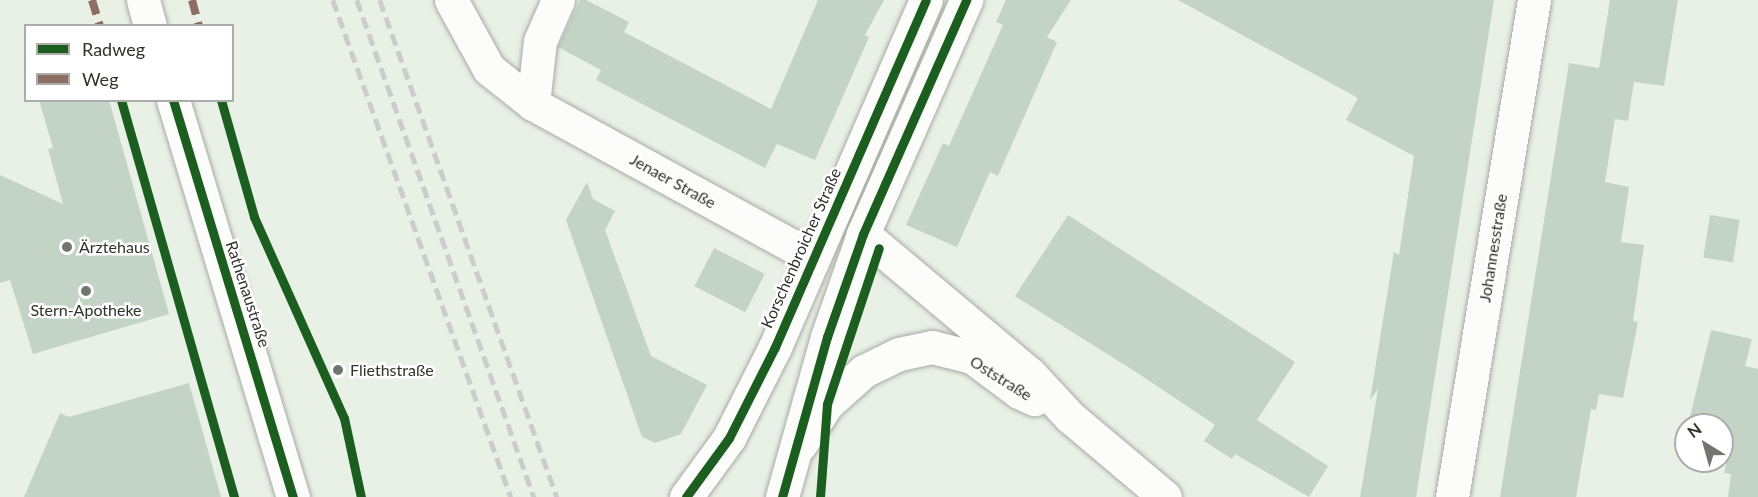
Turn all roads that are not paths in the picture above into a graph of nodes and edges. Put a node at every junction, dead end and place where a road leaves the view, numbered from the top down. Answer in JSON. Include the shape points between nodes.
{"nodes":[{"id":1,"x":143,"y":0,"type":"edge"},
{"id":2,"x":451,"y":0,"type":"edge"},
{"id":3,"x":558,"y":0,"type":"edge"},
{"id":4,"x":926,"y":0,"type":"edge"},
{"id":5,"x":966,"y":0,"type":"edge"},
{"id":6,"x":1534,"y":0,"type":"edge"},
{"id":7,"x":149,"y":24,"type":"edge"},
{"id":8,"x":173,"y":102,"type":"edge"},
{"id":9,"x":533,"y":104,"type":"junction"},
{"id":10,"x":863,"y":234,"type":"junction"},
{"id":11,"x":813,"y":257,"type":"junction"},
{"id":12,"x":1070,"y":417,"type":"junction"},
{"id":13,"x":795,"y":454,"type":"junction"},
{"id":14,"x":293,"y":497,"type":"edge"},
{"id":15,"x":686,"y":497,"type":"edge"},
{"id":16,"x":782,"y":497,"type":"edge"},
{"id":17,"x":1165,"y":497,"type":"edge"},
{"id":18,"x":1452,"y":497,"type":"edge"}],
"edges":[{"from":1,"to":7,"type":"street"},
{"from":2,"to":9,"type":"street","name":"Jenaer Straße","via":[[489,69]]},
{"from":3,"to":9,"type":"street","via":[[540,41]]},
{"from":4,"to":11,"type":"street","name":"Korschenbroicher Straße"},
{"from":5,"to":10,"type":"street"},
{"from":6,"to":18,"type":"street","name":"Johannesstraße"},
{"from":8,"to":14,"type":"street","name":"Rathenaustraße"},
{"from":9,"to":11,"type":"street","name":"Jenaer Straße"},
{"from":10,"to":12,"type":"street","name":"Oststraße","via":[[1030,374]]},
{"from":10,"to":13,"type":"street","via":[[827,337]]},
{"from":11,"to":15,"type":"street","name":"Korschenbroicher Straße","via":[[729,438]]},
{"from":12,"to":13,"type":"street","name":"Oststraße","via":[[1019,392],[972,357],[932,347],[899,354],[864,371],[827,404]]},
{"from":12,"to":17,"type":"street","name":"Oststraße"},
{"from":13,"to":16,"type":"street"}]}
